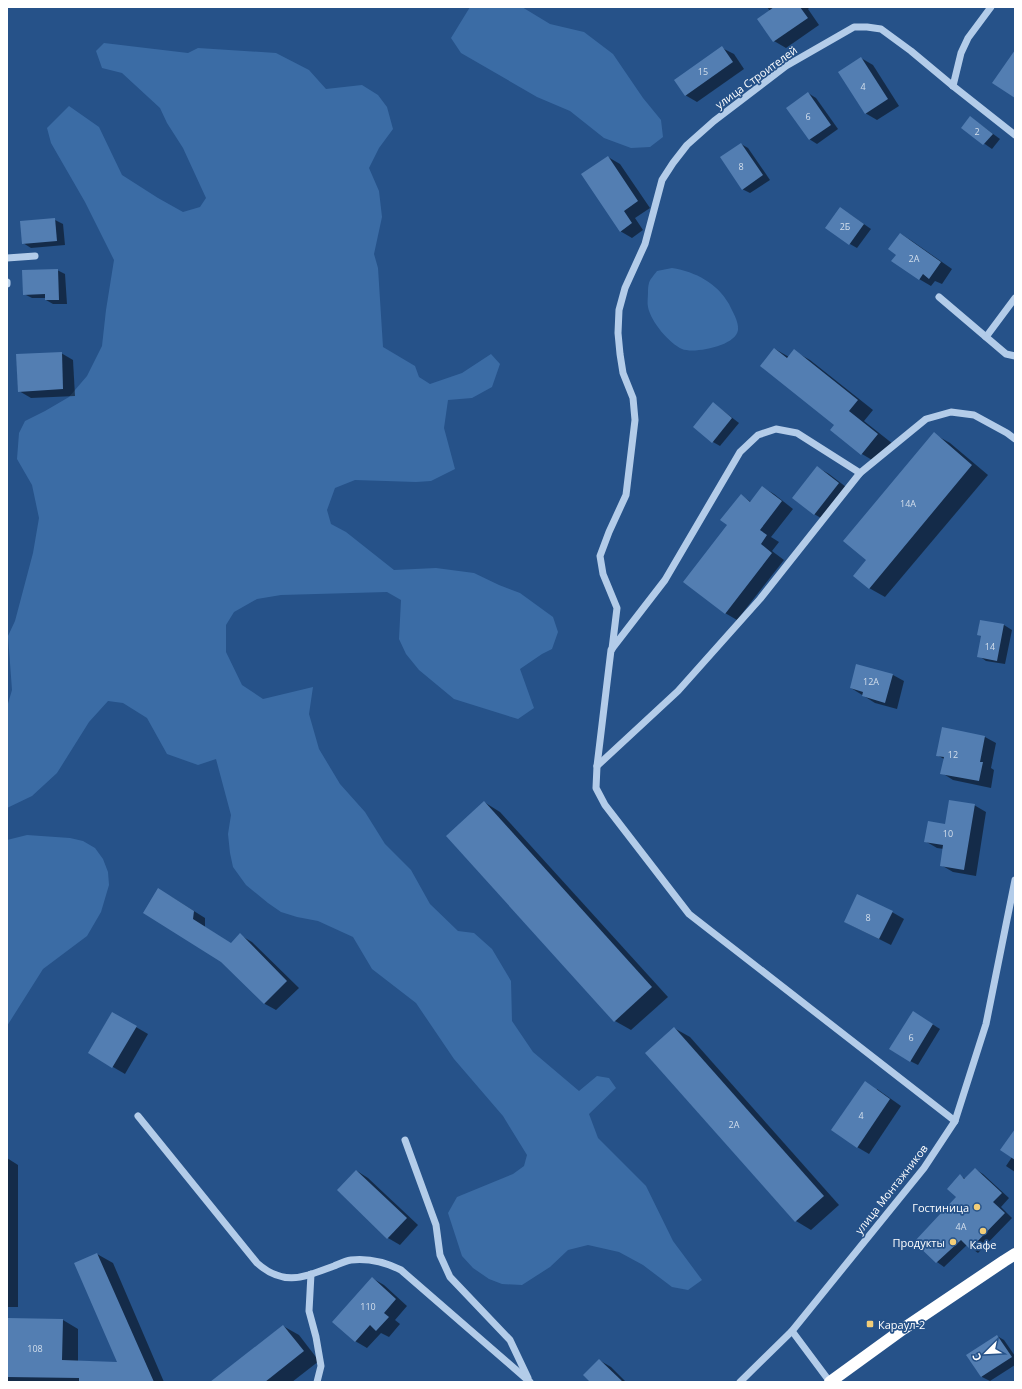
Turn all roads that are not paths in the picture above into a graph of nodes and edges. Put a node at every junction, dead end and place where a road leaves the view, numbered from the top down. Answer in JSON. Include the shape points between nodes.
{"nodes":[{"id":1,"x":991,"y":7,"type":"edge"},
{"id":2,"x":953,"y":86,"type":"junction"},
{"id":3,"x":1015,"y":134,"type":"edge"},
{"id":4,"x":35,"y":256,"type":"dead end"},
{"id":5,"x":7,"y":258,"type":"edge"},
{"id":6,"x":939,"y":297,"type":"dead end"},
{"id":7,"x":1015,"y":298,"type":"edge"},
{"id":8,"x":986,"y":337,"type":"junction"},
{"id":9,"x":1015,"y":356,"type":"edge"},
{"id":10,"x":1015,"y":439,"type":"edge"},
{"id":11,"x":860,"y":473,"type":"junction"},
{"id":12,"x":611,"y":650,"type":"junction"},
{"id":13,"x":598,"y":766,"type":"junction"},
{"id":14,"x":1015,"y":880,"type":"edge"},
{"id":15,"x":138,"y":1116,"type":"dead end"},
{"id":16,"x":954,"y":1121,"type":"junction"},
{"id":17,"x":405,"y":1140,"type":"dead end"},
{"id":18,"x":1015,"y":1254,"type":"edge"},
{"id":19,"x":311,"y":1274,"type":"junction"},
{"id":20,"x":792,"y":1331,"type":"junction"},
{"id":21,"x":317,"y":1382,"type":"edge"},
{"id":22,"x":530,"y":1382,"type":"edge"},
{"id":23,"x":740,"y":1382,"type":"edge"},
{"id":24,"x":830,"y":1382,"type":"edge"}],
"edges":[{"from":1,"to":2,"type":"street","via":[[968,38],[961,53]]},
{"from":2,"to":3,"type":"street","name":"улица Строителей"},
{"from":2,"to":12,"type":"street","name":"улица Строителей","via":[[881,29],[854,27],[786,66],[714,122],[687,146],[662,180],[645,244],[625,288],[619,310],[620,354],[623,373],[633,398],[635,420],[626,495],[600,556],[603,574],[617,608]]},
{"from":4,"to":5,"type":"street"},
{"from":6,"to":8,"type":"street"},
{"from":7,"to":8,"type":"street"},
{"from":8,"to":9,"type":"street","via":[[1006,354]]},
{"from":10,"to":11,"type":"street","via":[[974,416],[951,412],[926,419]]},
{"from":11,"to":12,"type":"street","via":[[797,433],[776,429],[758,435],[740,452],[665,580]]},
{"from":11,"to":13,"type":"street","via":[[760,599],[678,692]]},
{"from":12,"to":13,"type":"street","name":"улица Строителей"},
{"from":13,"to":16,"type":"street","name":"улица Строителей","via":[[596,788],[605,805],[689,914]]},
{"from":14,"to":16,"type":"street","name":"улица Монтажников","via":[[986,1024]]},
{"from":15,"to":19,"type":"street","via":[[257,1263],[267,1272],[279,1277],[294,1278]]},
{"from":16,"to":20,"type":"street","name":"улица Монтажников","via":[[924,1168]]},
{"from":17,"to":22,"type":"street","via":[[436,1225],[440,1255],[450,1277],[510,1340]]},
{"from":18,"to":24,"type":"highway","via":[[903,1329]]},
{"from":19,"to":21,"type":"street","via":[[309,1311],[321,1366]]},
{"from":19,"to":22,"type":"street","via":[[350,1260],[369,1259],[401,1270]]},
{"from":20,"to":23,"type":"street","name":"улица Монтажников"},
{"from":20,"to":24,"type":"street"}]}
